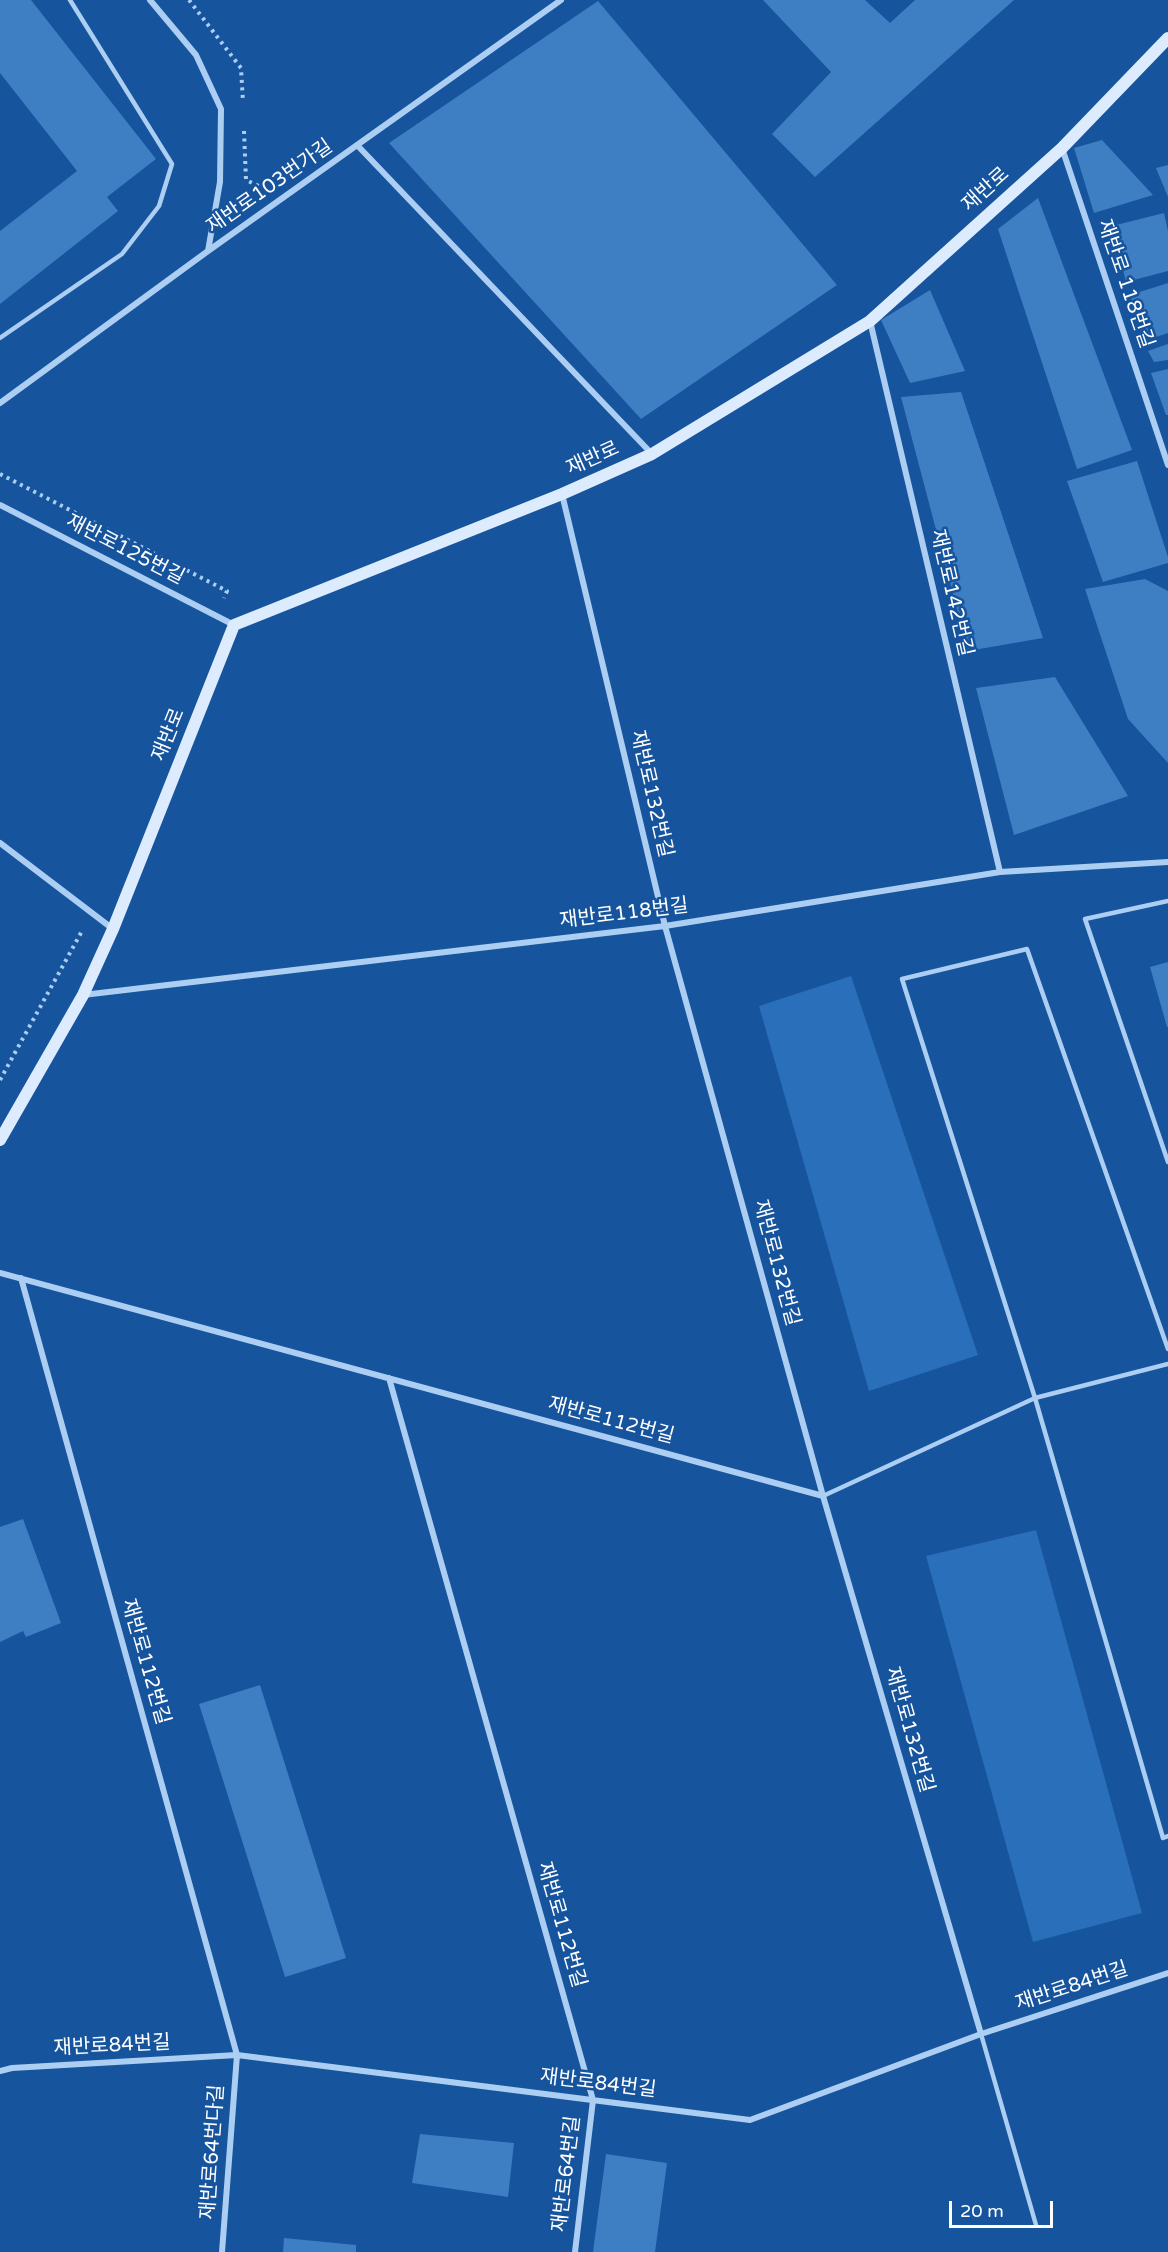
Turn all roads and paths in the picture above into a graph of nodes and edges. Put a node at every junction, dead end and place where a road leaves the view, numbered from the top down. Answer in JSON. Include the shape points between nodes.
{"nodes":[{"id":1,"x":70,"y":0,"type":"edge"},
{"id":2,"x":150,"y":0,"type":"edge"},
{"id":3,"x":561,"y":0,"type":"edge"},
{"id":4,"x":1168,"y":38,"type":"edge"},
{"id":5,"x":357,"y":145,"type":"junction"},
{"id":6,"x":1062,"y":148,"type":"junction"},
{"id":7,"x":208,"y":251,"type":"junction"},
{"id":8,"x":870,"y":321,"type":"junction"},
{"id":9,"x":0,"y":338,"type":"edge"},
{"id":10,"x":0,"y":403,"type":"edge"},
{"id":11,"x":652,"y":454,"type":"junction"},
{"id":12,"x":1168,"y":465,"type":"edge"},
{"id":13,"x":0,"y":474,"type":"edge"},
{"id":14,"x":562,"y":494,"type":"junction"},
{"id":15,"x":0,"y":505,"type":"edge"},
{"id":16,"x":216,"y":616,"type":"junction"},
{"id":17,"x":234,"y":625,"type":"junction"},
{"id":18,"x":0,"y":843,"type":"edge"},
{"id":19,"x":1168,"y":862,"type":"edge"},
{"id":20,"x":1000,"y":872,"type":"junction"},
{"id":21,"x":1168,"y":901,"type":"edge"},
{"id":22,"x":92,"y":913,"type":"junction"},
{"id":23,"x":665,"y":926,"type":"junction"},
{"id":24,"x":113,"y":929,"type":"junction"},
{"id":25,"x":82,"y":994,"type":"junction"},
{"id":26,"x":0,"y":1080,"type":"edge"},
{"id":27,"x":0,"y":1140,"type":"edge"},
{"id":28,"x":1168,"y":1162,"type":"edge"},
{"id":29,"x":0,"y":1273,"type":"edge"},
{"id":30,"x":21,"y":1278,"type":"junction"},
{"id":31,"x":1168,"y":1349,"type":"edge"},
{"id":32,"x":1168,"y":1364,"type":"edge"},
{"id":33,"x":389,"y":1378,"type":"junction"},
{"id":34,"x":1035,"y":1398,"type":"junction"},
{"id":35,"x":823,"y":1496,"type":"junction"},
{"id":36,"x":1168,"y":1836,"type":"edge"},
{"id":37,"x":1168,"y":1973,"type":"edge"},
{"id":38,"x":981,"y":2034,"type":"junction"},
{"id":39,"x":237,"y":2055,"type":"junction"},
{"id":40,"x":0,"y":2071,"type":"edge"},
{"id":41,"x":592,"y":2100,"type":"junction"},
{"id":42,"x":1036,"y":2225,"type":"dead end"},
{"id":43,"x":222,"y":2252,"type":"edge"},
{"id":44,"x":575,"y":2252,"type":"edge"}],
"edges":[{"from":1,"to":9,"type":"lane","via":[[172,164],[159,206],[122,254]]},
{"from":2,"to":7,"type":"street","via":[[196,56],[221,109],[220,182]]},
{"from":3,"to":5,"type":"street","name":"재반로103번가길"},
{"from":4,"to":6,"type":"main road","name":"재반로"},
{"from":5,"to":7,"type":"street","name":"재반로103번가길"},
{"from":5,"to":11,"type":"street"},
{"from":6,"to":8,"type":"main road","name":"재반로"},
{"from":6,"to":12,"type":"street","name":"재반로 118번길"},
{"from":7,"to":10,"type":"street","name":"재반로103번가길"},
{"from":8,"to":11,"type":"main road","name":"재반로"},
{"from":8,"to":20,"type":"street","name":"재반로142번길"},
{"from":11,"to":14,"type":"main road","name":"재반로"},
{"from":13,"to":16,"type":"path","via":[[227,591]]},
{"from":14,"to":17,"type":"main road","name":"재반로"},
{"from":14,"to":23,"type":"street","name":"재반로132번길"},
{"from":15,"to":16,"type":"street","name":"재반로125번길"},
{"from":16,"to":17,"type":"street","name":"재반로125번길"},
{"from":17,"to":24,"type":"main road","name":"재반로"},
{"from":18,"to":22,"type":"street"},
{"from":19,"to":20,"type":"street","name":"재반로118번길"},
{"from":20,"to":23,"type":"street","name":"재반로118번길"},
{"from":21,"to":28,"type":"lane","via":[[1085,919]]},
{"from":22,"to":24,"type":"street"},
{"from":22,"to":26,"type":"path"},
{"from":23,"to":25,"type":"street","name":"재반로118번길"},
{"from":23,"to":35,"type":"street","name":"재반로132번길"},
{"from":24,"to":25,"type":"main road","name":"재반로"},
{"from":25,"to":27,"type":"main road","name":"재반로"},
{"from":29,"to":30,"type":"street","name":"재반로112번길"},
{"from":30,"to":33,"type":"street","name":"재반로112번길"},
{"from":30,"to":39,"type":"street","name":"재반로112번길"},
{"from":31,"to":34,"type":"lane","via":[[1027,949],[902,979]]},
{"from":32,"to":34,"type":"lane"},
{"from":33,"to":35,"type":"street","name":"재반로112번길"},
{"from":33,"to":41,"type":"street","name":"재반로112번길"},
{"from":34,"to":35,"type":"lane"},
{"from":34,"to":36,"type":"lane","via":[[1163,1838]]},
{"from":35,"to":38,"type":"street","name":"재반로132번길"},
{"from":37,"to":38,"type":"street","name":"재반로84번길"},
{"from":38,"to":41,"type":"street","name":"재반로84번길","via":[[750,2120]]},
{"from":38,"to":42,"type":"lane"},
{"from":39,"to":40,"type":"street","name":"재반로84번길"},
{"from":39,"to":41,"type":"street","name":"재반로84번길"},
{"from":39,"to":43,"type":"street","name":"재반로64번다길"},
{"from":41,"to":44,"type":"street","name":"재반로64번길"}]}
